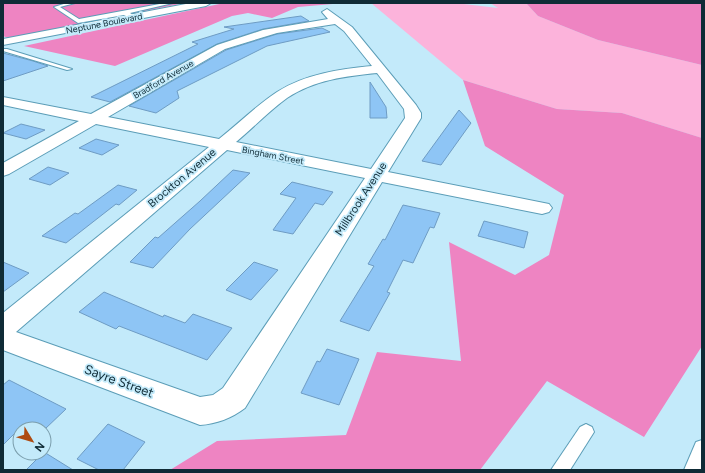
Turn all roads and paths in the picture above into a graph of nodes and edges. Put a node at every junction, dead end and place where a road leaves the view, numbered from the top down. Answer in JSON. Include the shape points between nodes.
{"nodes":[{"id":1,"x":73,"y":3,"type":"edge"},
{"id":2,"x":171,"y":3,"type":"edge"},
{"id":3,"x":206,"y":3,"type":"edge"},
{"id":4,"x":129,"y":15,"type":"junction"},
{"id":5,"x":331,"y":16,"type":"joint"},
{"id":6,"x":3,"y":47,"type":"edge"},
{"id":7,"x":69,"y":69,"type":"dead end"},
{"id":8,"x":381,"y":69,"type":"junction"},
{"id":9,"x":3,"y":101,"type":"edge"},
{"id":10,"x":94,"y":119,"type":"junction"},
{"id":11,"x":222,"y":145,"type":"junction"},
{"id":12,"x":3,"y":170,"type":"edge"},
{"id":13,"x":376,"y":175,"type":"junction"},
{"id":14,"x":542,"y":208,"type":"dead end"},
{"id":15,"x":3,"y":328,"type":"edge"},
{"id":16,"x":3,"y":339,"type":"edge"},
{"id":17,"x":234,"y":398,"type":"joint"},
{"id":18,"x":586,"y":432,"type":"dead end"},
{"id":19,"x":702,"y":448,"type":"edge"},
{"id":20,"x":560,"y":470,"type":"edge"},
{"id":21,"x":693,"y":470,"type":"edge"}],
"edges":[{"from":1,"to":4,"type":"lane","via":[[56,7],[78,21]]},
{"from":2,"to":4,"type":"lane"},
{"from":3,"to":4,"type":"street","name":"Neptune Boulevard"},
{"from":4,"to":6,"type":"street","name":"Neptune Boulevard"},
{"from":5,"to":8,"type":"street","name":"Millbrook Avenue","via":[[348,29]]},
{"from":5,"to":10,"type":"street","name":"Bradford Avenue","via":[[235,42],[208,54]]},
{"from":6,"to":7,"type":"lane"},
{"from":8,"to":11,"type":"street","name":"Brockton Avenue","via":[[330,76],[289,91]]},
{"from":8,"to":13,"type":"street","name":"Millbrook Avenue","via":[[413,113]]},
{"from":9,"to":10,"type":"street","name":"Bingham Street"},
{"from":10,"to":11,"type":"street","name":"Bingham Street"},
{"from":10,"to":12,"type":"street","name":"Bradford Avenue"},
{"from":11,"to":13,"type":"street","name":"Bingham Street"},
{"from":11,"to":15,"type":"street","name":"Brockton Avenue"},
{"from":13,"to":14,"type":"street","name":"Bingham Street"},
{"from":13,"to":17,"type":"street","name":"Millbrook Avenue"},
{"from":16,"to":17,"type":"street","name":"Sayre Street","via":[[200,411],[224,406]]},
{"from":18,"to":20,"type":"lane"},
{"from":19,"to":21,"type":"lane"}]}
